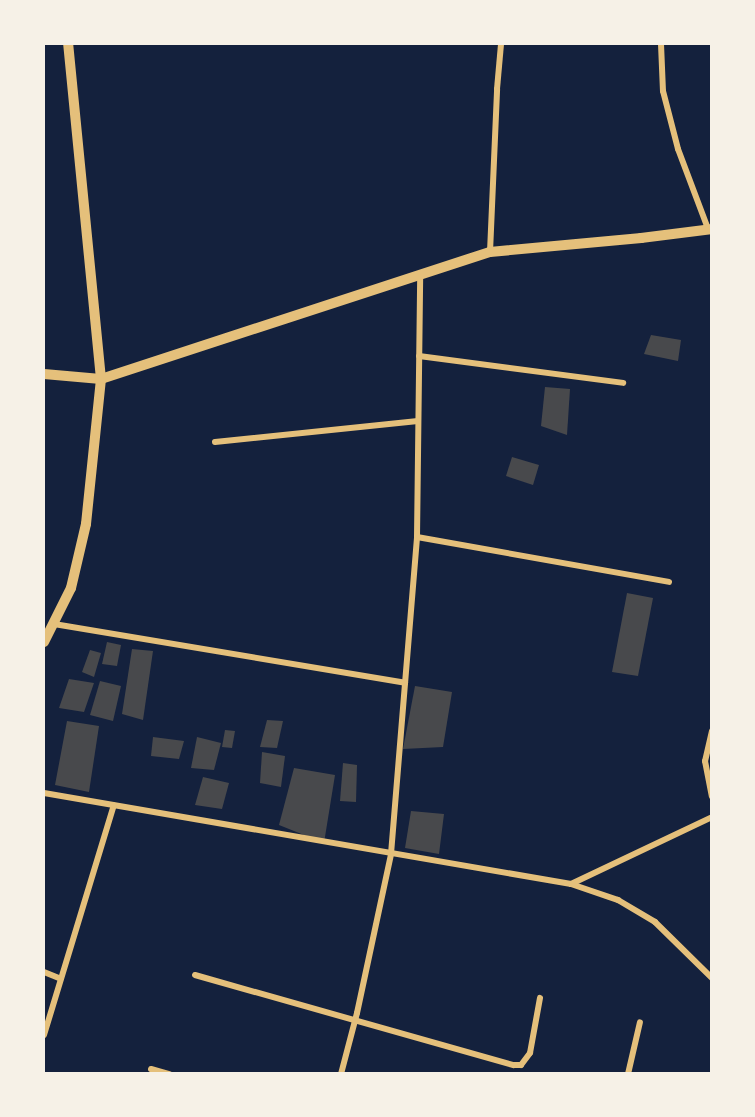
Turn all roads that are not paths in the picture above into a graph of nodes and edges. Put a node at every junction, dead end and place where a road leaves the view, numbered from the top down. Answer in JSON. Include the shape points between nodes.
{"nodes":[{"id":1,"x":68,"y":44,"type":"edge"},
{"id":2,"x":501,"y":44,"type":"edge"},
{"id":3,"x":661,"y":44,"type":"edge"},
{"id":4,"x":710,"y":229,"type":"edge"},
{"id":5,"x":490,"y":252,"type":"junction"},
{"id":6,"x":420,"y":275,"type":"junction"},
{"id":7,"x":419,"y":356,"type":"junction"},
{"id":8,"x":44,"y":374,"type":"edge"},
{"id":9,"x":101,"y":380,"type":"junction"},
{"id":10,"x":623,"y":383,"type":"dead end"},
{"id":11,"x":418,"y":421,"type":"junction"},
{"id":12,"x":215,"y":442,"type":"dead end"},
{"id":13,"x":417,"y":537,"type":"junction"},
{"id":14,"x":669,"y":582,"type":"dead end"},
{"id":15,"x":54,"y":624,"type":"junction"},
{"id":16,"x":44,"y":642,"type":"edge"},
{"id":17,"x":405,"y":682,"type":"junction"},
{"id":18,"x":711,"y":730,"type":"edge"},
{"id":19,"x":44,"y":793,"type":"edge"},
{"id":20,"x":711,"y":796,"type":"edge"},
{"id":21,"x":114,"y":805,"type":"junction"},
{"id":22,"x":711,"y":817,"type":"edge"},
{"id":23,"x":391,"y":854,"type":"junction"},
{"id":24,"x":571,"y":884,"type":"junction"},
{"id":25,"x":44,"y":972,"type":"edge"},
{"id":26,"x":195,"y":975,"type":"dead end"},
{"id":27,"x":711,"y":978,"type":"edge"},
{"id":28,"x":61,"y":979,"type":"junction"},
{"id":29,"x":540,"y":999,"type":"dead end"},
{"id":30,"x":355,"y":1022,"type":"junction"},
{"id":31,"x":640,"y":1022,"type":"dead end"},
{"id":32,"x":44,"y":1035,"type":"edge"},
{"id":33,"x":151,"y":1068,"type":"dead end"},
{"id":34,"x":169,"y":1074,"type":"edge"},
{"id":35,"x":341,"y":1074,"type":"edge"},
{"id":36,"x":628,"y":1074,"type":"edge"}],
"edges":[{"from":1,"to":9,"type":"street"},
{"from":2,"to":5,"type":"street"},
{"from":3,"to":4,"type":"street","via":[[663,91],[672,126]]},
{"from":4,"to":5,"type":"street"},
{"from":5,"to":6,"type":"street"},
{"from":6,"to":7,"type":"street"},
{"from":6,"to":9,"type":"street"},
{"from":7,"to":10,"type":"street"},
{"from":7,"to":11,"type":"street"},
{"from":8,"to":9,"type":"street"},
{"from":9,"to":15,"type":"street","via":[[86,524],[71,588]]},
{"from":11,"to":12,"type":"street"},
{"from":11,"to":13,"type":"street"},
{"from":13,"to":14,"type":"street"},
{"from":13,"to":17,"type":"street"},
{"from":15,"to":16,"type":"street"},
{"from":15,"to":17,"type":"street"},
{"from":17,"to":23,"type":"street"},
{"from":18,"to":20,"type":"street","via":[[705,761]]},
{"from":19,"to":21,"type":"street"},
{"from":21,"to":23,"type":"street"},
{"from":21,"to":28,"type":"street"},
{"from":22,"to":24,"type":"street"},
{"from":23,"to":24,"type":"street"},
{"from":23,"to":30,"type":"street"},
{"from":24,"to":27,"type":"street","via":[[618,900],[656,922]]},
{"from":25,"to":28,"type":"street"},
{"from":26,"to":30,"type":"street"},
{"from":28,"to":32,"type":"street"},
{"from":29,"to":30,"type":"street","via":[[530,1053],[521,1065]]},
{"from":30,"to":35,"type":"street"},
{"from":31,"to":36,"type":"street"},
{"from":33,"to":34,"type":"street"}]}
